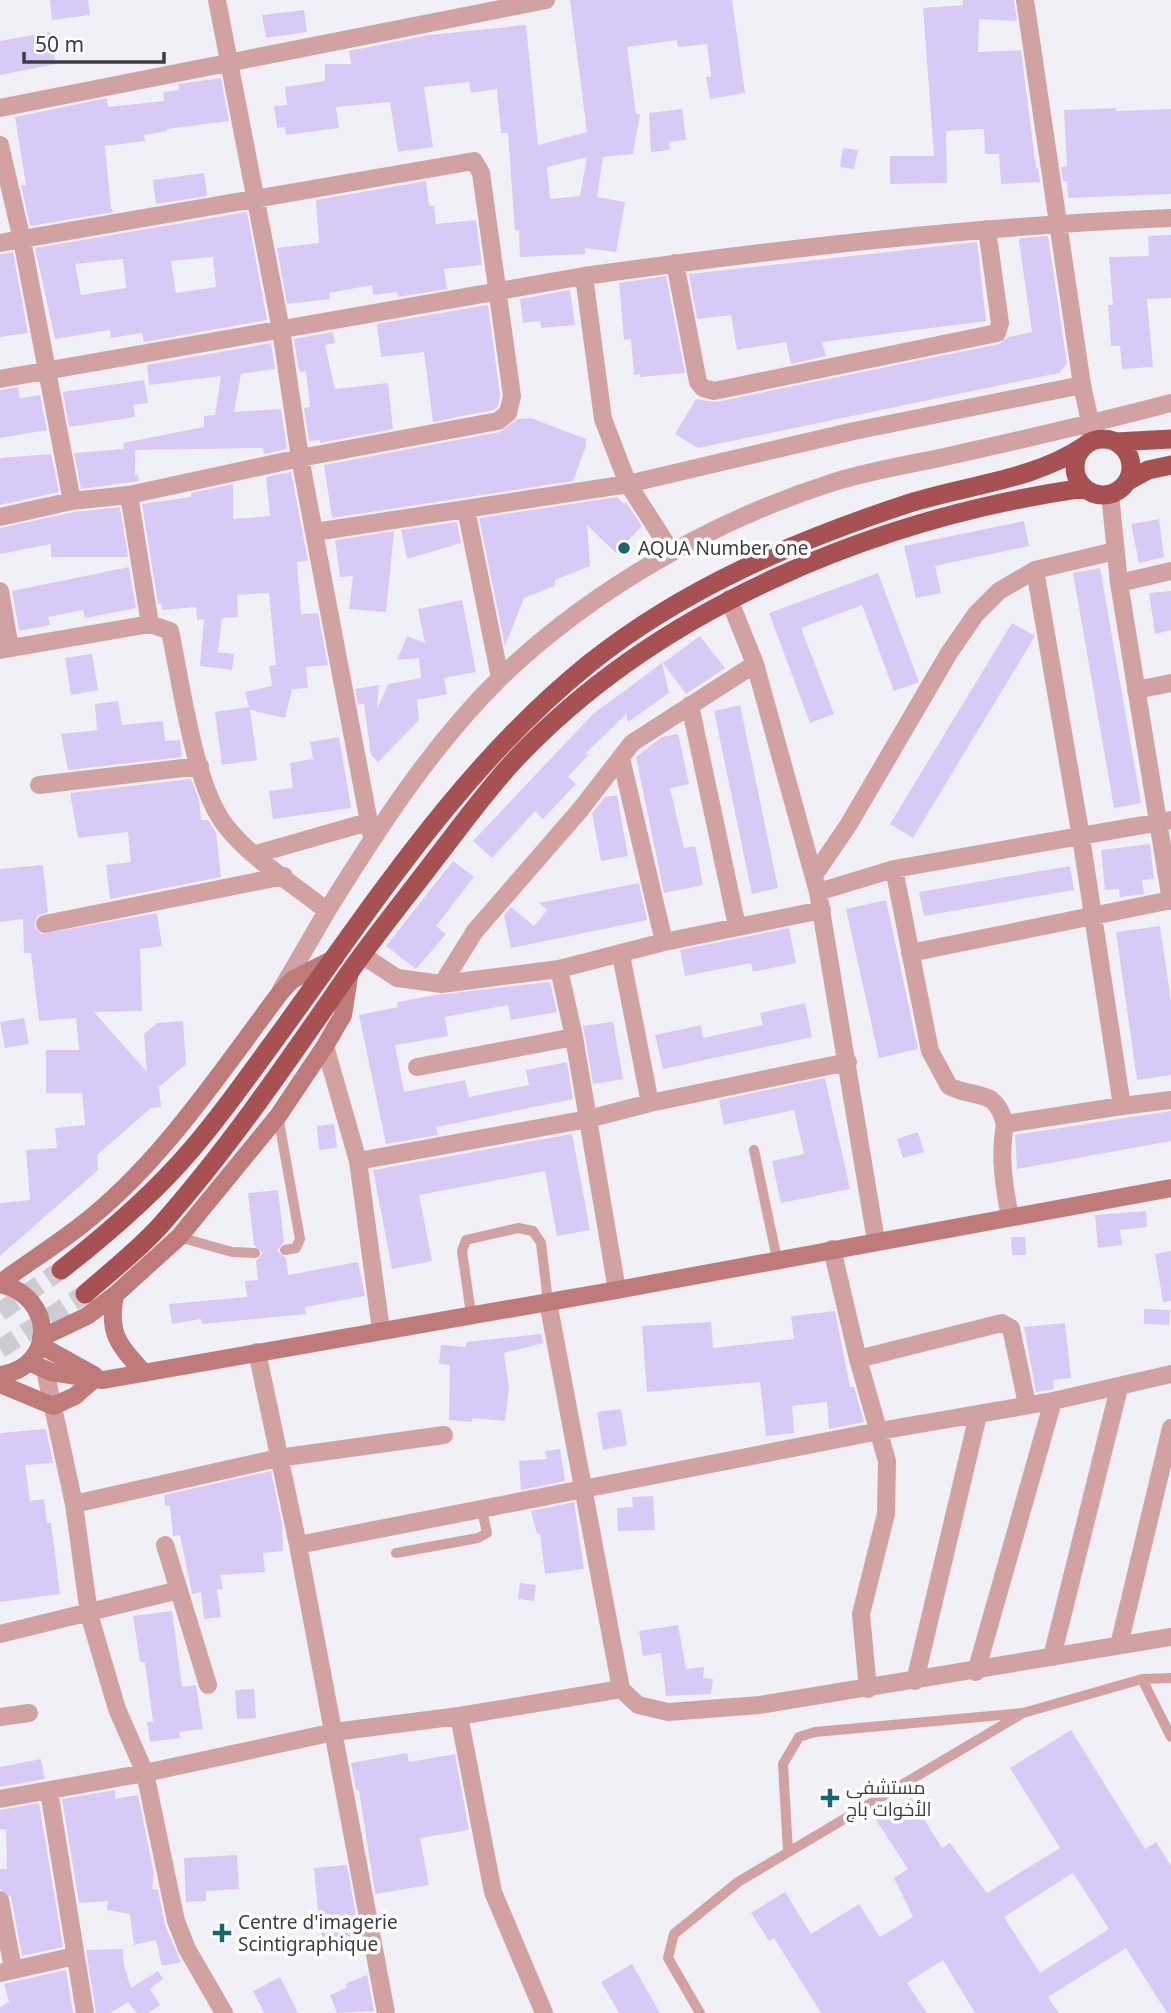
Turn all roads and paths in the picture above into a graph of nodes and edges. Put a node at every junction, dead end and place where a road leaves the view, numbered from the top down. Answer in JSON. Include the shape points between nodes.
{"nodes":[{"id":1,"x":217,"y":0,"type":"edge"},
{"id":2,"x":546,"y":0,"type":"edge"},
{"id":3,"x":1025,"y":0,"type":"edge"},
{"id":4,"x":519,"y":3,"type":"edge"},
{"id":5,"x":227,"y":62,"type":"junction"},
{"id":6,"x":0,"y":108,"type":"edge"},
{"id":7,"x":0,"y":145,"type":"edge"},
{"id":8,"x":254,"y":198,"type":"junction"},
{"id":9,"x":1171,"y":218,"type":"edge"},
{"id":10,"x":1059,"y":222,"type":"junction"},
{"id":11,"x":987,"y":229,"type":"junction"},
{"id":12,"x":22,"y":240,"type":"junction"},
{"id":13,"x":0,"y":243,"type":"edge"},
{"id":14,"x":675,"y":263,"type":"junction"},
{"id":15,"x":584,"y":276,"type":"junction"},
{"id":16,"x":498,"y":292,"type":"junction"},
{"id":17,"x":281,"y":330,"type":"junction"},
{"id":18,"x":46,"y":370,"type":"junction"},
{"id":19,"x":0,"y":379,"type":"edge"},
{"id":20,"x":1082,"y":385,"type":"junction"},
{"id":21,"x":1171,"y":403,"type":"edge"},
{"id":22,"x":1090,"y":437,"type":"junction"},
{"id":23,"x":1171,"y":439,"type":"edge"},
{"id":24,"x":1116,"y":442,"type":"junction"},
{"id":25,"x":300,"y":458,"type":"junction"},
{"id":26,"x":1171,"y":465,"type":"edge"},
{"id":27,"x":1128,"y":481,"type":"junction"},
{"id":28,"x":628,"y":484,"type":"junction"},
{"id":29,"x":1084,"y":488,"type":"junction"},
{"id":30,"x":1110,"y":494,"type":"junction"},
{"id":31,"x":129,"y":495,"type":"junction"},
{"id":32,"x":72,"y":501,"type":"junction"},
{"id":33,"x":466,"y":509,"type":"junction"},
{"id":34,"x":0,"y":517,"type":"edge"},
{"id":35,"x":314,"y":532,"type":"junction"},
{"id":36,"x":671,"y":551,"type":"junction"},
{"id":37,"x":1115,"y":551,"type":"junction"},
{"id":38,"x":1035,"y":570,"type":"junction"},
{"id":39,"x":1171,"y":571,"type":"edge"},
{"id":40,"x":1119,"y":583,"type":"junction"},
{"id":41,"x":0,"y":591,"type":"edge"},
{"id":42,"x":729,"y":599,"type":"junction"},
{"id":43,"x":150,"y":624,"type":"junction"},
{"id":44,"x":5,"y":649,"type":"edge"},
{"id":45,"x":755,"y":664,"type":"junction"},
{"id":46,"x":500,"y":678,"type":"junction"},
{"id":47,"x":1171,"y":683,"type":"edge"},
{"id":48,"x":1136,"y":690,"type":"junction"},
{"id":49,"x":690,"y":705,"type":"junction"},
{"id":50,"x":621,"y":758,"type":"junction"},
{"id":51,"x":200,"y":765,"type":"junction"},
{"id":52,"x":39,"y":785,"type":"dead end"},
{"id":53,"x":1164,"y":821,"type":"edge"},
{"id":54,"x":370,"y":830,"type":"junction"},
{"id":55,"x":1081,"y":837,"type":"junction"},
{"id":56,"x":256,"y":854,"type":"junction"},
{"id":57,"x":894,"y":869,"type":"junction"},
{"id":58,"x":284,"y":876,"type":"junction"},
{"id":59,"x":816,"y":883,"type":"junction"},
{"id":60,"x":1171,"y":901,"type":"edge"},
{"id":61,"x":822,"y":910,"type":"junction"},
{"id":62,"x":327,"y":911,"type":"junction"},
{"id":63,"x":1093,"y":918,"type":"junction"},
{"id":64,"x":45,"y":925,"type":"dead end"},
{"id":65,"x":737,"y":926,"type":"junction"},
{"id":66,"x":664,"y":942,"type":"junction"},
{"id":67,"x":911,"y":953,"type":"junction"},
{"id":68,"x":621,"y":955,"type":"junction"},
{"id":69,"x":335,"y":958,"type":"junction"},
{"id":70,"x":356,"y":963,"type":"junction"},
{"id":71,"x":559,"y":969,"type":"junction"},
{"id":72,"x":442,"y":984,"type":"junction"},
{"id":73,"x":280,"y":993,"type":"junction"},
{"id":74,"x":574,"y":1037,"type":"junction"},
{"id":75,"x":325,"y":1046,"type":"junction"},
{"id":76,"x":848,"y":1062,"type":"junction"},
{"id":77,"x":417,"y":1067,"type":"dead end"},
{"id":78,"x":1171,"y":1100,"type":"edge"},
{"id":79,"x":650,"y":1103,"type":"junction"},
{"id":80,"x":1122,"y":1106,"type":"junction"},
{"id":81,"x":278,"y":1116,"type":"junction"},
{"id":82,"x":588,"y":1119,"type":"junction"},
{"id":83,"x":1005,"y":1124,"type":"junction"},
{"id":84,"x":754,"y":1150,"type":"dead end"},
{"id":85,"x":358,"y":1161,"type":"junction"},
{"id":86,"x":1171,"y":1188,"type":"edge"},
{"id":87,"x":1010,"y":1217,"type":"junction"},
{"id":88,"x":179,"y":1237,"type":"junction"},
{"id":89,"x":876,"y":1241,"type":"junction"},
{"id":90,"x":832,"y":1249,"type":"junction"},
{"id":91,"x":285,"y":1250,"type":"dead end"},
{"id":92,"x":255,"y":1253,"type":"dead end"},
{"id":93,"x":777,"y":1259,"type":"junction"},
{"id":94,"x":61,"y":1270,"type":"tunnel mouth"},
{"id":95,"x":0,"y":1283,"type":"edge"},
{"id":96,"x":617,"y":1290,"type":"junction"},
{"id":97,"x":85,"y":1294,"type":"tunnel mouth"},
{"id":98,"x":115,"y":1295,"type":"junction"},
{"id":99,"x":548,"y":1302,"type":"junction"},
{"id":100,"x":471,"y":1314,"type":"junction"},
{"id":101,"x":381,"y":1330,"type":"junction"},
{"id":102,"x":40,"y":1341,"type":"junction"},
{"id":103,"x":257,"y":1352,"type":"junction"},
{"id":104,"x":858,"y":1359,"type":"junction"},
{"id":105,"x":29,"y":1362,"type":"junction"},
{"id":106,"x":45,"y":1370,"type":"junction"},
{"id":107,"x":144,"y":1373,"type":"junction"},
{"id":108,"x":1171,"y":1374,"type":"edge"},
{"id":109,"x":2,"y":1378,"type":"edge"},
{"id":110,"x":97,"y":1380,"type":"junction"},
{"id":111,"x":1119,"y":1388,"type":"junction"},
{"id":112,"x":1053,"y":1401,"type":"junction"},
{"id":113,"x":1027,"y":1404,"type":"junction"},
{"id":114,"x":53,"y":1406,"type":"junction"},
{"id":115,"x":978,"y":1415,"type":"junction"},
{"id":116,"x":1171,"y":1428,"type":"edge"},
{"id":117,"x":879,"y":1431,"type":"junction"},
{"id":118,"x":444,"y":1435,"type":"dead end"},
{"id":119,"x":278,"y":1458,"type":"junction"},
{"id":120,"x":585,"y":1490,"type":"junction"},
{"id":121,"x":74,"y":1504,"type":"junction"},
{"id":122,"x":482,"y":1510,"type":"junction"},
{"id":123,"x":165,"y":1545,"type":"dead end"},
{"id":124,"x":298,"y":1545,"type":"junction"},
{"id":125,"x":396,"y":1553,"type":"dead end"},
{"id":126,"x":179,"y":1590,"type":"junction"},
{"id":127,"x":89,"y":1614,"type":"junction"},
{"id":128,"x":0,"y":1634,"type":"edge"},
{"id":129,"x":1171,"y":1637,"type":"edge"},
{"id":130,"x":1119,"y":1645,"type":"junction"},
{"id":131,"x":1052,"y":1657,"type":"junction"},
{"id":132,"x":976,"y":1672,"type":"junction"},
{"id":133,"x":1171,"y":1678,"type":"edge"},
{"id":134,"x":1142,"y":1679,"type":"junction"},
{"id":135,"x":915,"y":1681,"type":"junction"},
{"id":136,"x":208,"y":1685,"type":"dead end"},
{"id":137,"x":621,"y":1689,"type":"junction"},
{"id":138,"x":868,"y":1689,"type":"junction"},
{"id":139,"x":29,"y":1713,"type":"dead end"},
{"id":140,"x":1023,"y":1713,"type":"junction"},
{"id":141,"x":459,"y":1716,"type":"junction"},
{"id":142,"x":0,"y":1717,"type":"edge"},
{"id":143,"x":334,"y":1732,"type":"junction"},
{"id":144,"x":1171,"y":1737,"type":"edge"},
{"id":145,"x":145,"y":1773,"type":"junction"},
{"id":146,"x":48,"y":1791,"type":"junction"},
{"id":147,"x":0,"y":1799,"type":"edge"},
{"id":148,"x":788,"y":1852,"type":"junction"},
{"id":149,"x":0,"y":1900,"type":"edge"},
{"id":150,"x":75,"y":1956,"type":"junction"},
{"id":151,"x":6,"y":1971,"type":"edge"},
{"id":152,"x":85,"y":2013,"type":"edge"},
{"id":153,"x":224,"y":2013,"type":"edge"},
{"id":154,"x":386,"y":2013,"type":"edge"},
{"id":155,"x":544,"y":2013,"type":"edge"},
{"id":156,"x":700,"y":2013,"type":"edge"}],
"edges":[{"from":1,"to":5,"type":"street"},
{"from":2,"to":4,"type":"street"},
{"from":3,"to":10,"type":"street"},
{"from":4,"to":5,"type":"street"},
{"from":5,"to":6,"type":"street"},
{"from":5,"to":8,"type":"street"},
{"from":7,"to":12,"type":"street"},
{"from":8,"to":12,"type":"street"},
{"from":8,"to":16,"type":"street","via":[[474,161],[481,173]]},
{"from":8,"to":17,"type":"street"},
{"from":9,"to":10,"type":"street"},
{"from":10,"to":11,"type":"street"},
{"from":10,"to":20,"type":"street"},
{"from":11,"to":14,"type":"street"},
{"from":11,"to":14,"type":"street","via":[[1000,323],[996,333],[714,391],[698,382]]},
{"from":12,"to":13,"type":"street"},
{"from":12,"to":18,"type":"street"},
{"from":14,"to":15,"type":"street"},
{"from":15,"to":16,"type":"street"},
{"from":15,"to":28,"type":"street","via":[[603,419]]},
{"from":16,"to":17,"type":"street"},
{"from":16,"to":25,"type":"street","via":[[512,396],[504,417]]},
{"from":17,"to":18,"type":"street"},
{"from":17,"to":25,"type":"street"},
{"from":18,"to":19,"type":"street"},
{"from":18,"to":32,"type":"street"},
{"from":20,"to":22,"type":"street"},
{"from":20,"to":28,"type":"street","via":[[854,431]]},
{"from":21,"to":22,"type":"street"},
{"from":22,"to":24,"type":"highway"},
{"from":22,"to":29,"type":"highway","via":[[1074,467]]},
{"from":22,"to":36,"type":"street","via":[[832,482],[745,515]]},
{"from":22,"to":69,"type":"highway","via":[[1044,467],[912,502],[798,544],[696,592],[629,635],[526,718],[476,769]]},
{"from":23,"to":24,"type":"highway"},
{"from":24,"to":27,"type":"highway","via":[[1130,459]]},
{"from":25,"to":31,"type":"street"},
{"from":25,"to":35,"type":"street"},
{"from":26,"to":27,"type":"highway"},
{"from":27,"to":30,"type":"highway"},
{"from":28,"to":33,"type":"street"},
{"from":28,"to":36,"type":"street"},
{"from":29,"to":30,"type":"highway"},
{"from":29,"to":42,"type":"highway","via":[[897,532]]},
{"from":30,"to":37,"type":"street"},
{"from":31,"to":32,"type":"street"},
{"from":31,"to":43,"type":"street"},
{"from":32,"to":34,"type":"street"},
{"from":33,"to":35,"type":"street"},
{"from":33,"to":46,"type":"street"},
{"from":35,"to":54,"type":"street"},
{"from":36,"to":46,"type":"street","via":[[589,605]]},
{"from":37,"to":38,"type":"street"},
{"from":37,"to":40,"type":"street"},
{"from":38,"to":55,"type":"street"},
{"from":38,"to":59,"type":"street","via":[[999,591],[976,614]]},
{"from":39,"to":40,"type":"street"},
{"from":40,"to":48,"type":"street"},
{"from":41,"to":44,"type":"street"},
{"from":42,"to":45,"type":"street"},
{"from":42,"to":70,"type":"highway","via":[[661,638],[542,733],[483,798]]},
{"from":43,"to":44,"type":"street"},
{"from":43,"to":51,"type":"street","via":[[170,631]]},
{"from":45,"to":49,"type":"street"},
{"from":45,"to":59,"type":"street"},
{"from":46,"to":54,"type":"street"},
{"from":47,"to":48,"type":"street"},
{"from":48,"to":53,"type":"street"},
{"from":49,"to":50,"type":"street","via":[[643,734]]},
{"from":49,"to":65,"type":"street"},
{"from":50,"to":66,"type":"street"},
{"from":50,"to":72,"type":"street","via":[[475,931]]},
{"from":51,"to":52,"type":"street"},
{"from":51,"to":56,"type":"street","via":[[224,825]]},
{"from":53,"to":55,"type":"street"},
{"from":53,"to":60,"type":"street"},
{"from":54,"to":56,"type":"street"},
{"from":54,"to":62,"type":"street"},
{"from":55,"to":57,"type":"street"},
{"from":55,"to":63,"type":"street"},
{"from":56,"to":58,"type":"street"},
{"from":57,"to":59,"type":"street"},
{"from":57,"to":67,"type":"street"},
{"from":58,"to":62,"type":"street"},
{"from":58,"to":64,"type":"street"},
{"from":59,"to":61,"type":"street"},
{"from":60,"to":63,"type":"street"},
{"from":61,"to":65,"type":"street"},
{"from":61,"to":76,"type":"street"},
{"from":62,"to":73,"type":"street"},
{"from":63,"to":67,"type":"street"},
{"from":63,"to":80,"type":"street"},
{"from":65,"to":66,"type":"street"},
{"from":66,"to":68,"type":"street"},
{"from":67,"to":83,"type":"street","via":[[930,1051],[943,1079],[956,1090],[998,1103]]},
{"from":68,"to":71,"type":"street"},
{"from":68,"to":79,"type":"street"},
{"from":69,"to":73,"type":"main road","via":[[292,980]]},
{"from":69,"to":94,"type":"highway","via":[[192,1150]]},
{"from":70,"to":72,"type":"street","via":[[397,978]]},
{"from":70,"to":75,"type":"main road","via":[[343,1015]]},
{"from":70,"to":97,"type":"highway","via":[[225,1148],[157,1229]]},
{"from":71,"to":72,"type":"street"},
{"from":71,"to":74,"type":"street"},
{"from":73,"to":95,"type":"main road","via":[[168,1138],[126,1184],[80,1226]]},
{"from":74,"to":77,"type":"street"},
{"from":74,"to":82,"type":"street"},
{"from":75,"to":81,"type":"main road"},
{"from":75,"to":85,"type":"street"},
{"from":76,"to":79,"type":"street"},
{"from":76,"to":89,"type":"street"},
{"from":78,"to":80,"type":"street"},
{"from":79,"to":82,"type":"street"},
{"from":80,"to":83,"type":"street"},
{"from":81,"to":88,"type":"main road"},
{"from":81,"to":91,"type":"lane","via":[[300,1239],[296,1248]]},
{"from":82,"to":85,"type":"street"},
{"from":82,"to":96,"type":"street"},
{"from":83,"to":87,"type":"street","via":[[1003,1174]]},
{"from":84,"to":93,"type":"lane"},
{"from":85,"to":101,"type":"street"},
{"from":86,"to":87,"type":"main road"},
{"from":87,"to":89,"type":"main road"},
{"from":88,"to":92,"type":"lane","via":[[232,1252]]},
{"from":88,"to":98,"type":"main road"},
{"from":89,"to":90,"type":"main road"},
{"from":90,"to":93,"type":"main road"},
{"from":90,"to":104,"type":"street"},
{"from":93,"to":96,"type":"main road"},
{"from":95,"to":102,"type":"main road","via":[[33,1302],[41,1320]]},
{"from":96,"to":99,"type":"main road"},
{"from":98,"to":102,"type":"main road"},
{"from":98,"to":107,"type":"main road","via":[[114,1334]]},
{"from":99,"to":100,"type":"main road"},
{"from":99,"to":100,"type":"lane","via":[[541,1243],[533,1231],[518,1228],[466,1240],[462,1251]]},
{"from":99,"to":120,"type":"street"},
{"from":100,"to":101,"type":"main road"},
{"from":101,"to":103,"type":"main road"},
{"from":102,"to":105,"type":"main road"},
{"from":102,"to":110,"type":"main road"},
{"from":103,"to":107,"type":"main road"},
{"from":103,"to":119,"type":"street"},
{"from":104,"to":113,"type":"street","via":[[1002,1323],[1011,1328]]},
{"from":104,"to":117,"type":"street"},
{"from":105,"to":106,"type":"main road"},
{"from":105,"to":109,"type":"main road"},
{"from":106,"to":110,"type":"main road"},
{"from":106,"to":114,"type":"street"},
{"from":107,"to":110,"type":"main road"},
{"from":108,"to":111,"type":"street"},
{"from":109,"to":114,"type":"main road"},
{"from":110,"to":114,"type":"main road"},
{"from":111,"to":112,"type":"street"},
{"from":111,"to":131,"type":"street"},
{"from":112,"to":113,"type":"street"},
{"from":112,"to":132,"type":"street"},
{"from":113,"to":115,"type":"street"},
{"from":114,"to":121,"type":"street"},
{"from":115,"to":117,"type":"street"},
{"from":115,"to":135,"type":"street"},
{"from":116,"to":130,"type":"street"},
{"from":117,"to":120,"type":"street"},
{"from":117,"to":138,"type":"street","via":[[887,1461],[886,1514],[861,1614]]},
{"from":118,"to":119,"type":"street"},
{"from":119,"to":121,"type":"street"},
{"from":119,"to":124,"type":"street"},
{"from":120,"to":122,"type":"street"},
{"from":120,"to":137,"type":"street"},
{"from":121,"to":127,"type":"street"},
{"from":122,"to":124,"type":"street"},
{"from":122,"to":125,"type":"lane","via":[[486,1533],[478,1538]]},
{"from":123,"to":126,"type":"street"},
{"from":124,"to":143,"type":"street"},
{"from":126,"to":127,"type":"street"},
{"from":126,"to":136,"type":"street"},
{"from":127,"to":128,"type":"street"},
{"from":127,"to":145,"type":"street","via":[[117,1709]]},
{"from":129,"to":130,"type":"street"},
{"from":130,"to":131,"type":"street"},
{"from":131,"to":132,"type":"street"},
{"from":132,"to":135,"type":"street"},
{"from":133,"to":134,"type":"lane"},
{"from":134,"to":140,"type":"lane"},
{"from":134,"to":144,"type":"lane"},
{"from":135,"to":138,"type":"street"},
{"from":137,"to":138,"type":"street","via":[[638,1705],[668,1712],[760,1705]]},
{"from":137,"to":141,"type":"street"},
{"from":139,"to":142,"type":"street"},
{"from":140,"to":148,"type":"lane"},
{"from":140,"to":148,"type":"lane","via":[[799,1737],[783,1765]]},
{"from":141,"to":143,"type":"street"},
{"from":141,"to":155,"type":"street","via":[[493,1892]]},
{"from":143,"to":145,"type":"street"},
{"from":143,"to":154,"type":"street"},
{"from":145,"to":146,"type":"street"},
{"from":145,"to":153,"type":"street","via":[[176,1921]]},
{"from":146,"to":147,"type":"street"},
{"from":146,"to":150,"type":"street"},
{"from":148,"to":156,"type":"lane","via":[[738,1882],[674,1934],[668,1958]]},
{"from":149,"to":151,"type":"street"},
{"from":150,"to":151,"type":"street"},
{"from":150,"to":152,"type":"street"}]}
